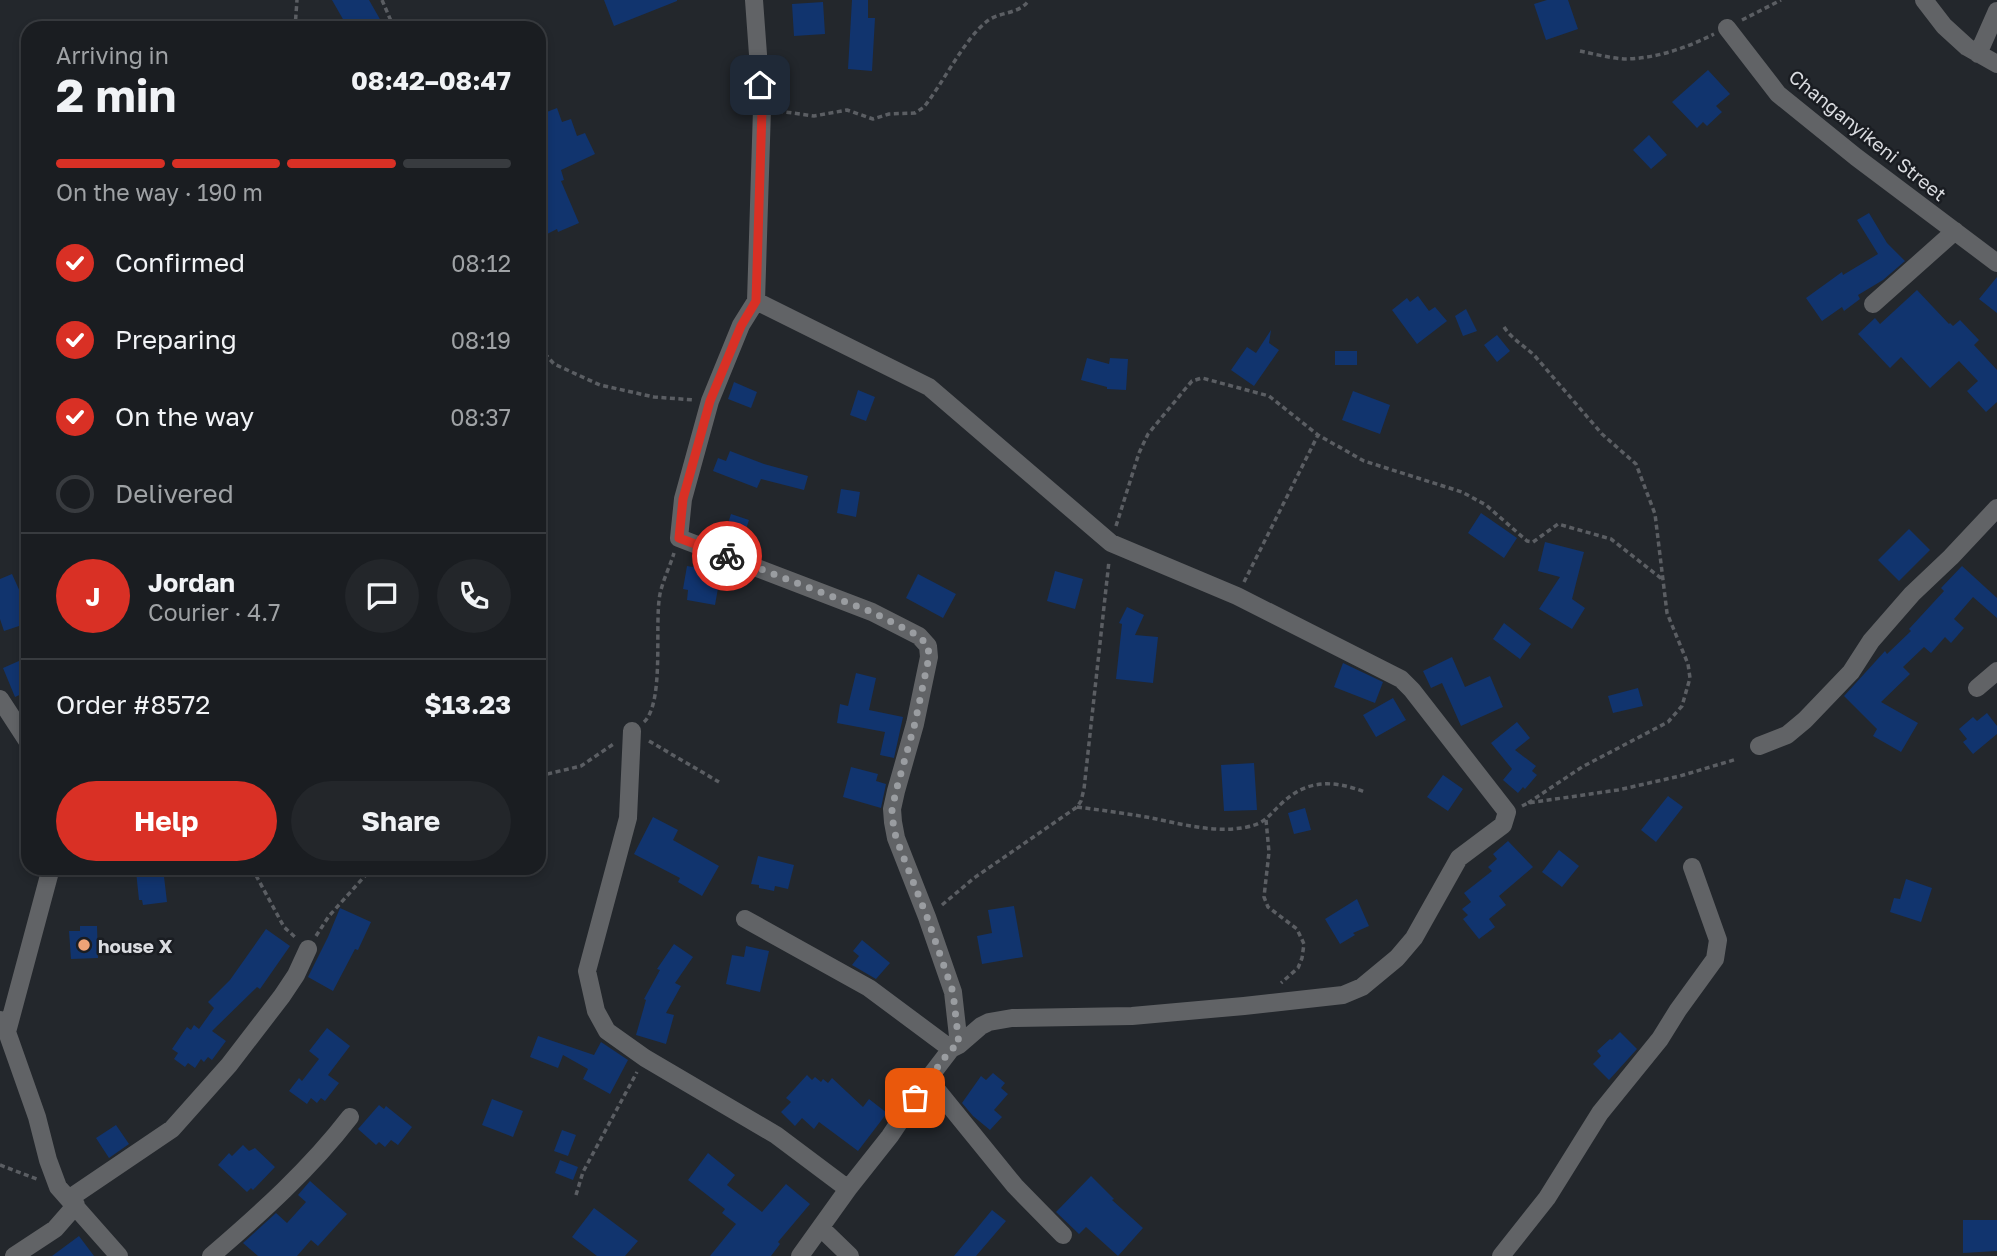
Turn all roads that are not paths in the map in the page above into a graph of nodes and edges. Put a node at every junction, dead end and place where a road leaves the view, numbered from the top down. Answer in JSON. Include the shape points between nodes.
{"nodes":[{"id":1,"x":754,"y":0,"type":"edge"},
{"id":2,"x":1924,"y":0,"type":"edge"},
{"id":3,"x":1997,"y":11,"type":"edge"},
{"id":4,"x":1727,"y":28,"type":"road end"},
{"id":5,"x":1979,"y":54,"type":"junction"},
{"id":6,"x":1997,"y":64,"type":"edge"},
{"id":7,"x":1955,"y":231,"type":"junction"},
{"id":8,"x":1997,"y":263,"type":"edge"},
{"id":9,"x":756,"y":301,"type":"junction"},
{"id":10,"x":1872,"y":304,"type":"dead end"},
{"id":11,"x":1994,"y":516,"type":"edge"},
{"id":12,"x":1997,"y":671,"type":"edge"},
{"id":13,"x":1977,"y":688,"type":"dead end"},
{"id":14,"x":0,"y":699,"type":"edge"},
{"id":15,"x":21,"y":731,"type":"edge"},
{"id":16,"x":632,"y":731,"type":"road end"},
{"id":17,"x":1759,"y":746,"type":"dead end"},
{"id":18,"x":1692,"y":867,"type":"dead end"},
{"id":19,"x":49,"y":875,"type":"edge"},
{"id":20,"x":745,"y":919,"type":"dead end"},
{"id":21,"x":309,"y":948,"type":"road end"},
{"id":22,"x":4,"y":1037,"type":"edge"},
{"id":23,"x":955,"y":1047,"type":"junction"},
{"id":24,"x":928,"y":1079,"type":"junction"},
{"id":25,"x":350,"y":1117,"type":"dead end"},
{"id":26,"x":848,"y":1189,"type":"junction"},
{"id":27,"x":68,"y":1197,"type":"junction"},
{"id":28,"x":821,"y":1228,"type":"junction"},
{"id":29,"x":1063,"y":1235,"type":"dead end"},
{"id":30,"x":14,"y":1256,"type":"edge"},
{"id":31,"x":119,"y":1256,"type":"edge"},
{"id":32,"x":211,"y":1256,"type":"edge"},
{"id":33,"x":800,"y":1256,"type":"edge"},
{"id":34,"x":850,"y":1256,"type":"edge"},
{"id":35,"x":1501,"y":1256,"type":"edge"}],
"edges":[{"from":1,"to":9,"type":"street","via":[[762,109]]},
{"from":2,"to":5,"type":"street","via":[[1944,26]]},
{"from":3,"to":5,"type":"street"},
{"from":4,"to":7,"type":"street","name":"Changanyikeni Street","via":[[1778,94]]},
{"from":5,"to":6,"type":"street"},
{"from":7,"to":8,"type":"street","name":"Changanyikeni Street"},
{"from":7,"to":10,"type":"street"},
{"from":9,"to":23,"type":"street","via":[[710,401],[683,499],[679,538],[872,612],[919,636],[928,646],[924,684],[892,810],[896,838],[953,992]]},
{"from":9,"to":23,"type":"street","via":[[929,387],[1111,543],[1237,596],[1407,683],[1507,813],[1503,825],[1459,858],[1414,938],[1380,974],[1355,992],[1132,1016],[1012,1018],[981,1026]]},
{"from":11,"to":17,"type":"street","via":[[1912,594],[1851,672],[1805,720],[1787,736]]},
{"from":12,"to":13,"type":"street"},
{"from":14,"to":15,"type":"street"},
{"from":16,"to":26,"type":"street","via":[[628,818],[587,971],[596,1011],[607,1031],[645,1058],[776,1135]]},
{"from":18,"to":35,"type":"street","via":[[1718,940],[1715,959]]},
{"from":19,"to":22,"type":"street"},
{"from":20,"to":23,"type":"street","via":[[869,988]]},
{"from":21,"to":27,"type":"street","via":[[282,996],[172,1129]]},
{"from":22,"to":27,"type":"street","via":[[37,1117],[48,1160]]},
{"from":23,"to":24,"type":"street"},
{"from":24,"to":26,"type":"street"},
{"from":24,"to":29,"type":"street","via":[[1015,1186]]},
{"from":25,"to":32,"type":"street","via":[[287,1187]]},
{"from":26,"to":28,"type":"street"},
{"from":27,"to":30,"type":"street","via":[[55,1229]]},
{"from":27,"to":31,"type":"street"},
{"from":28,"to":33,"type":"street"},
{"from":28,"to":34,"type":"street"}]}
